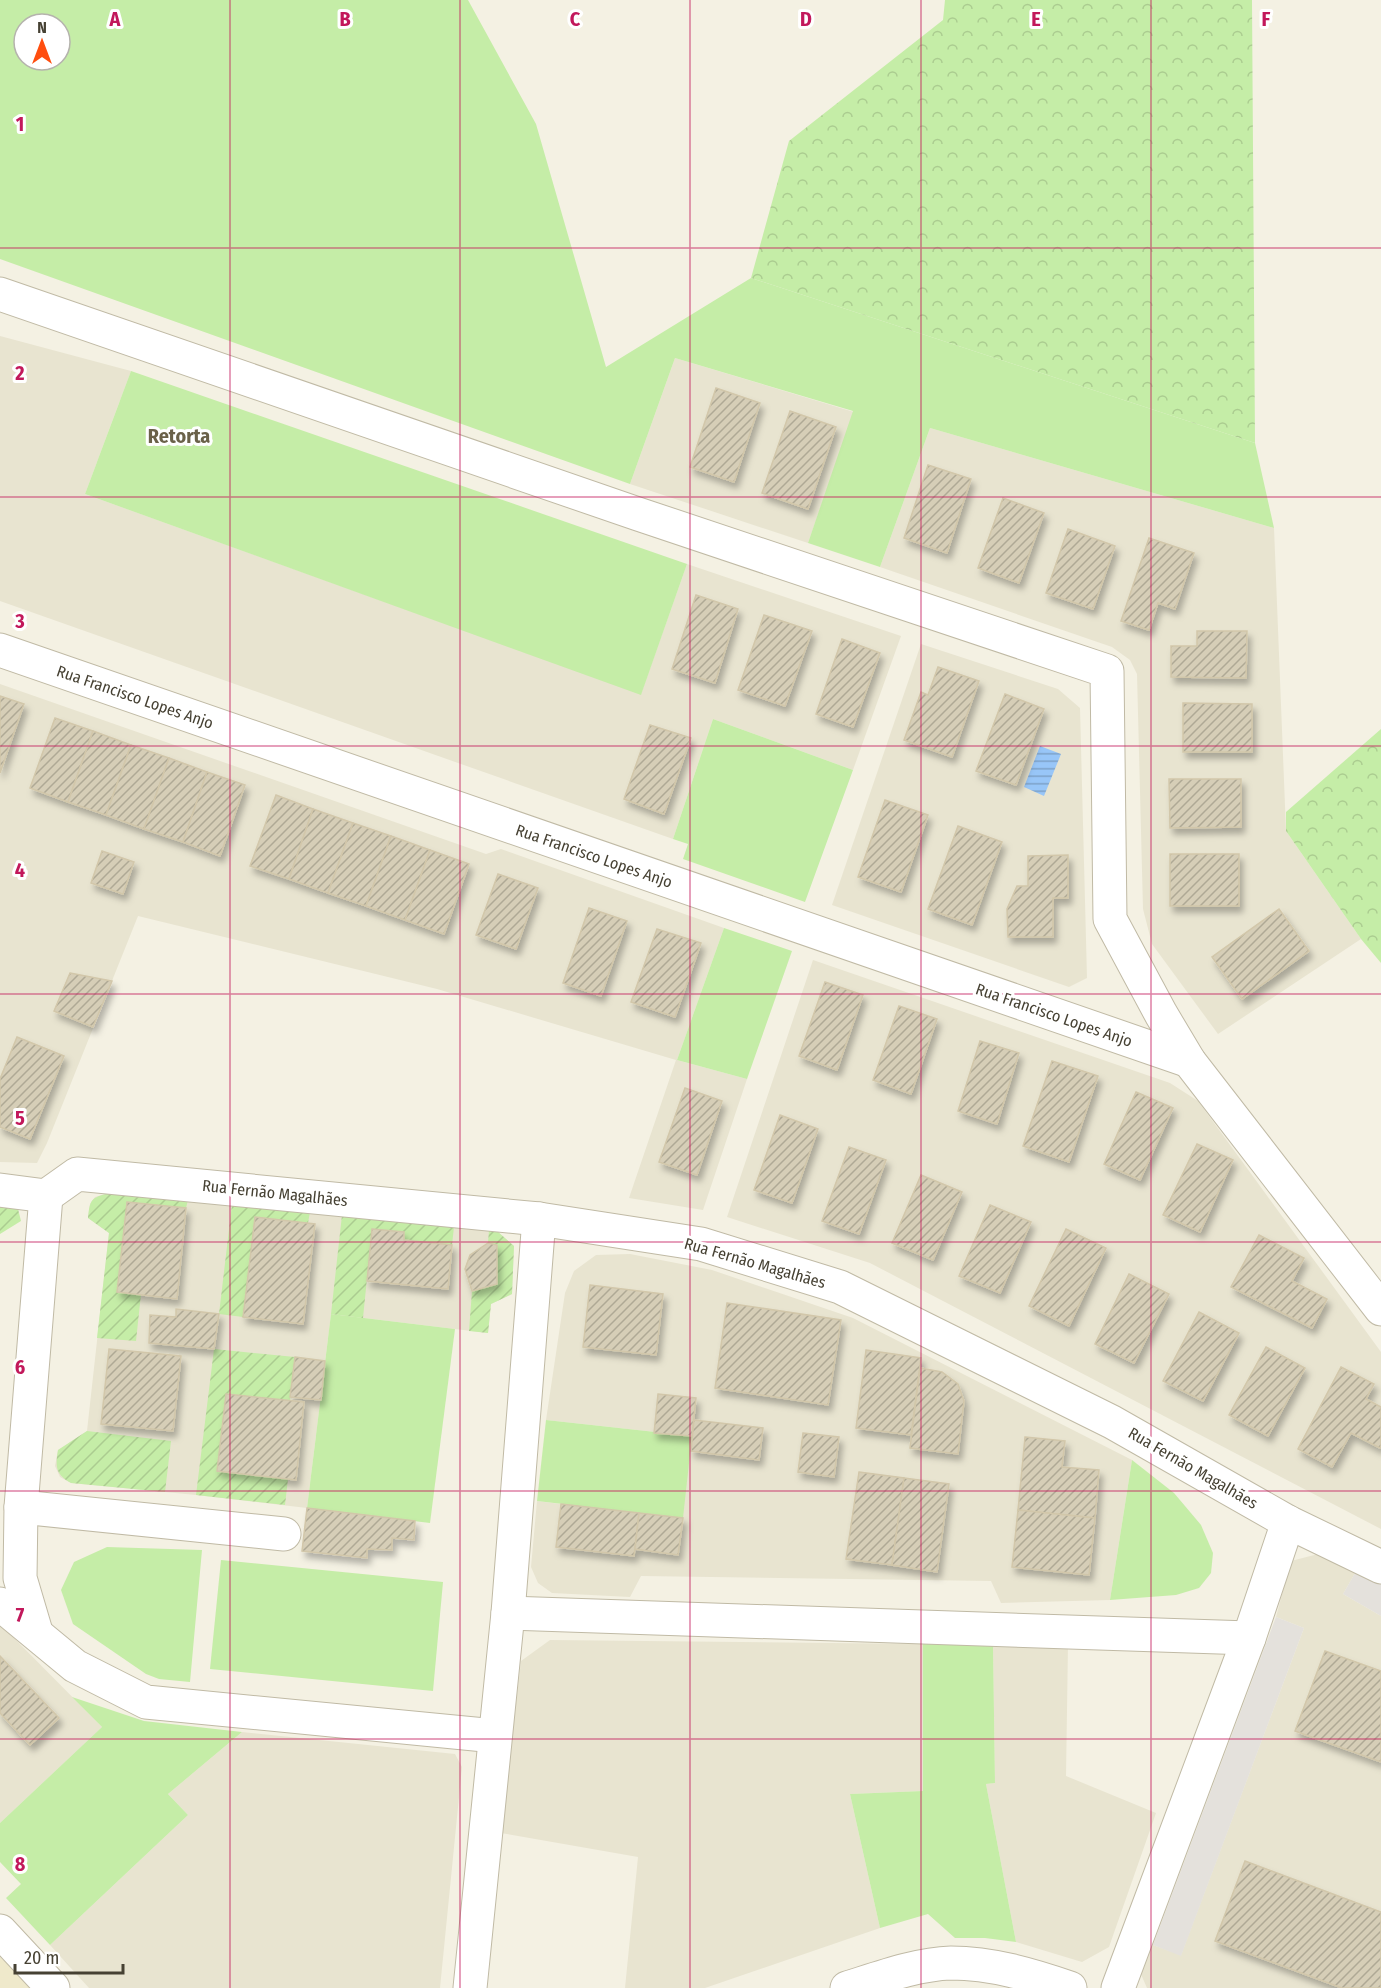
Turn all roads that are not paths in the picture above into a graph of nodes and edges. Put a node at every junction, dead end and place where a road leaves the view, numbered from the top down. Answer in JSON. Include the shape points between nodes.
{"nodes":[{"id":1,"x":0,"y":294,"type":"edge"},
{"id":2,"x":0,"y":650,"type":"edge"},
{"id":3,"x":1189,"y":1061,"type":"junction"},
{"id":4,"x":0,"y":1190,"type":"edge"},
{"id":5,"x":46,"y":1196,"type":"junction"},
{"id":6,"x":539,"y":1219,"type":"junction"},
{"id":7,"x":1381,"y":1309,"type":"edge"},
{"id":8,"x":21,"y":1507,"type":"junction"},
{"id":9,"x":1288,"y":1522,"type":"junction"},
{"id":10,"x":284,"y":1534,"type":"dead end"},
{"id":11,"x":1381,"y":1567,"type":"edge"},
{"id":12,"x":0,"y":1604,"type":"edge"},
{"id":13,"x":508,"y":1613,"type":"junction"},
{"id":14,"x":36,"y":1632,"type":"junction"},
{"id":15,"x":1249,"y":1638,"type":"junction"},
{"id":16,"x":495,"y":1736,"type":"junction"},
{"id":17,"x":0,"y":1931,"type":"edge"},
{"id":18,"x":53,"y":1988,"type":"edge"},
{"id":19,"x":470,"y":1988,"type":"edge"},
{"id":20,"x":847,"y":1988,"type":"edge"},
{"id":21,"x":1070,"y":1988,"type":"edge"},
{"id":22,"x":1118,"y":1988,"type":"edge"}],
"edges":[{"from":1,"to":3,"type":"street","via":[[1107,671],[1110,919]]},
{"from":2,"to":3,"type":"street","name":"Rua Francisco Lopes Anjo"},
{"from":3,"to":7,"type":"street"},
{"from":4,"to":5,"type":"street"},
{"from":5,"to":6,"type":"street","name":"Rua Fernão Magalhães","via":[[76,1174]]},
{"from":5,"to":8,"type":"street"},
{"from":6,"to":9,"type":"street","name":"Rua Fernão Magalhães","via":[[701,1244],[840,1287],[1112,1422]]},
{"from":6,"to":13,"type":"street"},
{"from":8,"to":10,"type":"street"},
{"from":8,"to":14,"type":"street","via":[[20,1578]]},
{"from":9,"to":11,"type":"street","name":"Rua Fernão Magalhães"},
{"from":9,"to":15,"type":"street"},
{"from":12,"to":14,"type":"street"},
{"from":13,"to":15,"type":"street"},
{"from":13,"to":16,"type":"street"},
{"from":14,"to":16,"type":"street","via":[[75,1666],[146,1702]]},
{"from":15,"to":22,"type":"street"},
{"from":16,"to":19,"type":"street"},
{"from":17,"to":18,"type":"street"},
{"from":20,"to":21,"type":"street","via":[[898,1972],[950,1963],[1033,1975]]}]}
